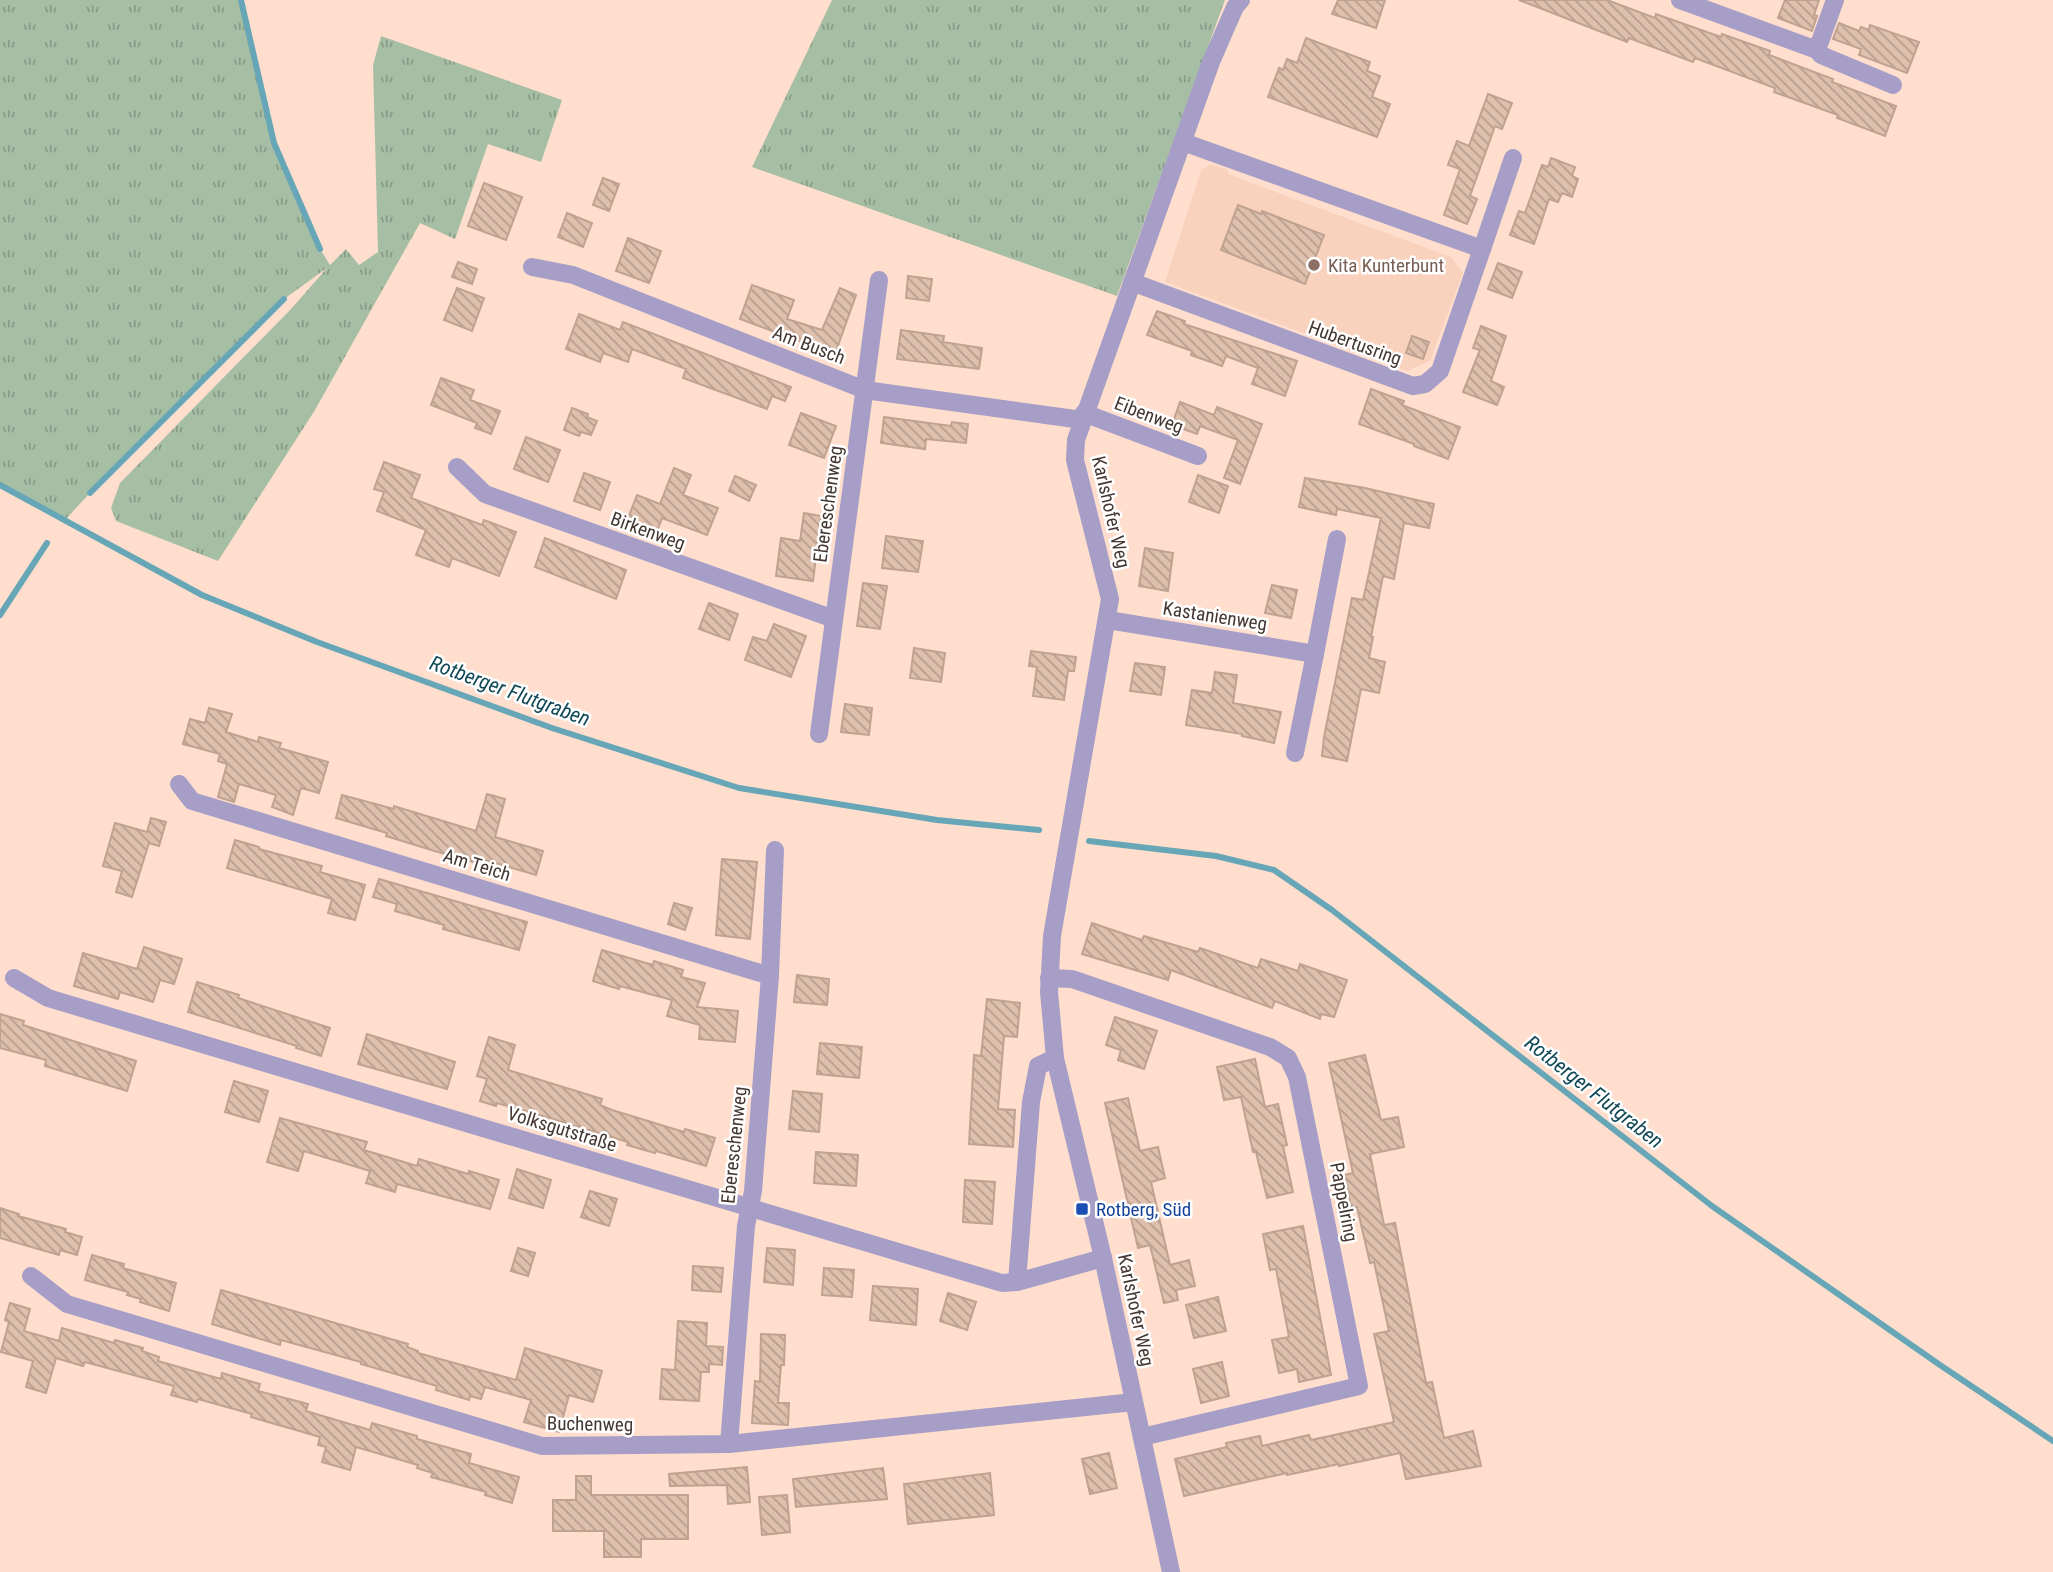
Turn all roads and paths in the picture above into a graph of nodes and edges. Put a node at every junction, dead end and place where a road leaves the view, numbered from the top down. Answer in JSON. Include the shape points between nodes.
{"nodes":[{"id":1,"x":1241,"y":0,"type":"edge"},
{"id":2,"x":1680,"y":0,"type":"edge"},
{"id":3,"x":1835,"y":0,"type":"edge"},
{"id":4,"x":1817,"y":50,"type":"junction"},
{"id":5,"x":1893,"y":85,"type":"dead end"},
{"id":6,"x":1183,"y":142,"type":"junction"},
{"id":7,"x":1513,"y":158,"type":"dead end"},
{"id":8,"x":1482,"y":249,"type":"junction"},
{"id":9,"x":532,"y":267,"type":"dead end"},
{"id":10,"x":879,"y":280,"type":"dead end"},
{"id":11,"x":1132,"y":282,"type":"junction"},
{"id":12,"x":865,"y":390,"type":"junction"},
{"id":13,"x":1083,"y":417,"type":"junction"},
{"id":14,"x":1198,"y":456,"type":"dead end"},
{"id":15,"x":457,"y":467,"type":"dead end"},
{"id":16,"x":1337,"y":539,"type":"dead end"},
{"id":17,"x":834,"y":619,"type":"junction"},
{"id":18,"x":1108,"y":620,"type":"junction"},
{"id":19,"x":1315,"y":654,"type":"junction"},
{"id":20,"x":819,"y":734,"type":"dead end"},
{"id":21,"x":1296,"y":753,"type":"dead end"},
{"id":22,"x":178,"y":784,"type":"dead end"},
{"id":23,"x":775,"y":850,"type":"dead end"},
{"id":24,"x":770,"y":976,"type":"junction"},
{"id":25,"x":13,"y":978,"type":"dead end"},
{"id":26,"x":1049,"y":978,"type":"junction"},
{"id":27,"x":1055,"y":1058,"type":"junction"},
{"id":28,"x":750,"y":1206,"type":"junction"},
{"id":29,"x":1103,"y":1258,"type":"junction"},
{"id":30,"x":31,"y":1276,"type":"dead end"},
{"id":31,"x":1017,"y":1282,"type":"junction"},
{"id":32,"x":1134,"y":1402,"type":"junction"},
{"id":33,"x":1142,"y":1437,"type":"junction"},
{"id":34,"x":729,"y":1444,"type":"junction"},
{"id":35,"x":1171,"y":1572,"type":"edge"}],
"edges":[{"from":1,"to":6,"type":"street","name":"Karlshofer Weg","via":[[1211,62]]},
{"from":2,"to":4,"type":"street"},
{"from":3,"to":4,"type":"street"},
{"from":4,"to":5,"type":"street"},
{"from":6,"to":8,"type":"street"},
{"from":6,"to":11,"type":"street","name":"Karlshofer Weg"},
{"from":7,"to":8,"type":"street","name":"Hubertusring"},
{"from":8,"to":11,"type":"street","name":"Hubertusring","via":[[1440,371],[1425,384],[1413,386]]},
{"from":9,"to":12,"type":"street","name":"Am Busch","via":[[572,275]]},
{"from":10,"to":12,"type":"street","name":"Ebereschenweg"},
{"from":11,"to":13,"type":"street","name":"Karlshofer Weg"},
{"from":12,"to":13,"type":"street","name":"Am Busch"},
{"from":12,"to":17,"type":"street","name":"Ebereschenweg"},
{"from":13,"to":14,"type":"street","name":"Eibenweg"},
{"from":13,"to":18,"type":"street","name":"Karlshofer Weg","via":[[1075,460],[1106,579]]},
{"from":15,"to":17,"type":"street","name":"Birkenweg","via":[[485,494]]},
{"from":16,"to":19,"type":"street"},
{"from":17,"to":20,"type":"street","name":"Ebereschenweg"},
{"from":18,"to":19,"type":"street","name":"Kastanienweg"},
{"from":18,"to":26,"type":"street","name":"Karlshofer Weg","via":[[1052,936]]},
{"from":19,"to":21,"type":"street"},
{"from":22,"to":24,"type":"street","name":"Am Teich","via":[[192,801]]},
{"from":23,"to":24,"type":"street","name":"Ebereschenweg"},
{"from":24,"to":28,"type":"street","name":"Ebereschenweg"},
{"from":25,"to":28,"type":"street","name":"Volksgutstraße","via":[[48,998]]},
{"from":26,"to":27,"type":"street","name":"Karlshofer Weg"},
{"from":26,"to":33,"type":"street","name":"Pappelring","via":[[1072,979],[1270,1047],[1288,1058],[1297,1077],[1359,1386]]},
{"from":27,"to":29,"type":"street","name":"Karlshofer Weg"},
{"from":27,"to":31,"type":"street","via":[[1038,1066],[1031,1102]]},
{"from":28,"to":31,"type":"street","name":"Volksgutstraße","via":[[1002,1283]]},
{"from":28,"to":34,"type":"street","name":"Ebereschenweg"},
{"from":29,"to":31,"type":"street","name":"Volksgutstraße"},
{"from":29,"to":32,"type":"street","name":"Karlshofer Weg"},
{"from":30,"to":34,"type":"street","name":"Buchenweg","via":[[67,1304],[542,1446]]},
{"from":32,"to":33,"type":"street","name":"Karlshofer Weg"},
{"from":32,"to":34,"type":"street","name":"Buchenweg"},
{"from":33,"to":35,"type":"street","name":"Karlshofer Weg"}]}
